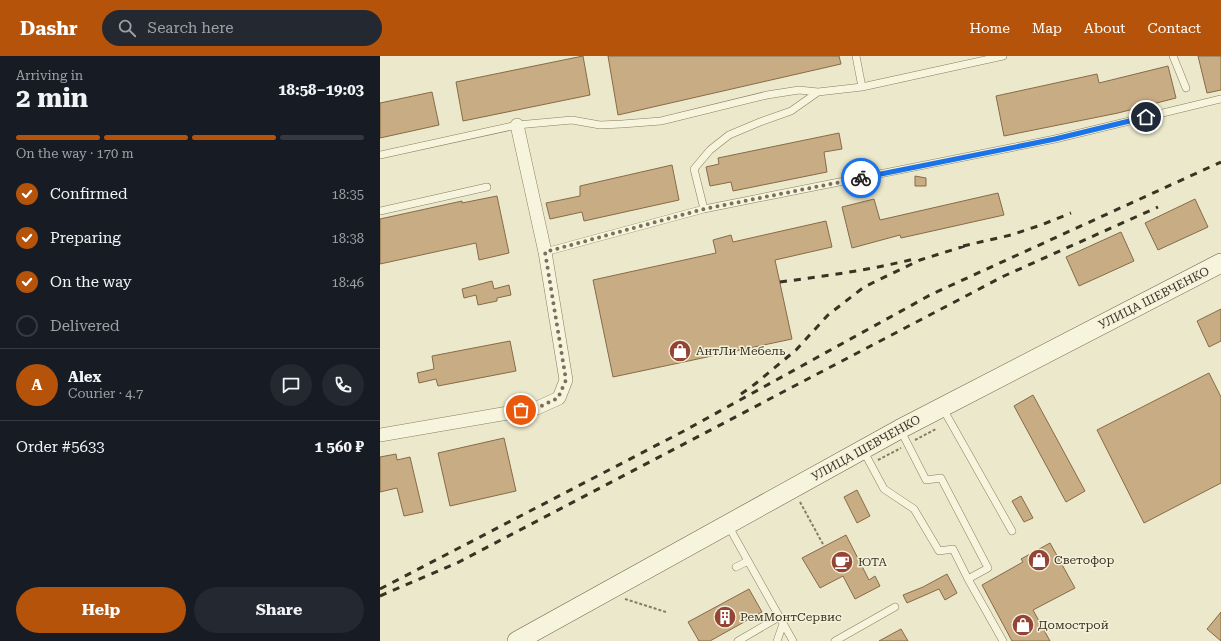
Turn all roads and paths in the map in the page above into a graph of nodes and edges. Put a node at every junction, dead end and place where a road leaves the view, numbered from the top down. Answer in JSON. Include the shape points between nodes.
{"nodes":[{"id":1,"x":856,"y":56,"type":"edge"},
{"id":2,"x":1003,"y":56,"type":"edge"},
{"id":3,"x":1173,"y":56,"type":"edge"},
{"id":4,"x":862,"y":87,"type":"junction"},
{"id":5,"x":1186,"y":88,"type":"dead end"},
{"id":6,"x":818,"y":92,"type":"junction"},
{"id":7,"x":1221,"y":99,"type":"edge"},
{"id":8,"x":517,"y":125,"type":"junction"},
{"id":9,"x":380,"y":155,"type":"edge"},
{"id":10,"x":487,"y":187,"type":"dead end"},
{"id":11,"x":704,"y":209,"type":"junction"},
{"id":12,"x":380,"y":211,"type":"edge"},
{"id":13,"x":545,"y":252,"type":"junction"},
{"id":14,"x":1221,"y":263,"type":"edge"},
{"id":15,"x":942,"y":407,"type":"junction"},
{"id":16,"x":900,"y":429,"type":"junction"},
{"id":17,"x":380,"y":435,"type":"edge"},
{"id":18,"x":863,"y":450,"type":"junction"},
{"id":19,"x":800,"y":502,"type":"dead end"},
{"id":20,"x":728,"y":524,"type":"junction"},
{"id":21,"x":1012,"y":531,"type":"dead end"},
{"id":22,"x":824,"y":546,"type":"dead end"},
{"id":23,"x":748,"y":561,"type":"junction"},
{"id":24,"x":736,"y":567,"type":"dead end"},
{"id":25,"x":968,"y":579,"type":"junction"},
{"id":26,"x":625,"y":599,"type":"dead end"},
{"id":27,"x":895,"y":607,"type":"dead end"},
{"id":28,"x":666,"y":612,"type":"dead end"},
{"id":29,"x":781,"y":620,"type":"junction"},
{"id":30,"x":517,"y":641,"type":"edge"},
{"id":31,"x":738,"y":641,"type":"edge"},
{"id":32,"x":777,"y":641,"type":"edge"},
{"id":33,"x":793,"y":641,"type":"edge"},
{"id":34,"x":836,"y":641,"type":"edge"},
{"id":35,"x":1003,"y":641,"type":"edge"}],
"edges":[{"from":1,"to":4,"type":"lane"},
{"from":2,"to":4,"type":"lane"},
{"from":3,"to":5,"type":"lane"},
{"from":4,"to":6,"type":"lane"},
{"from":6,"to":8,"type":"lane","via":[[799,90],[767,95],[661,121],[600,125],[572,120]]},
{"from":6,"to":11,"type":"lane","via":[[791,111],[729,135],[710,150],[694,169]]},
{"from":7,"to":11,"type":"lane","via":[[1055,139]]},
{"from":8,"to":9,"type":"lane"},
{"from":8,"to":13,"type":"street"},
{"from":10,"to":12,"type":"lane"},
{"from":11,"to":13,"type":"lane"},
{"from":13,"to":17,"type":"street","via":[[566,380],[558,398],[537,408]]},
{"from":14,"to":15,"type":"street","name":"УЛИЦА ШЕВЧЕНКО"},
{"from":15,"to":16,"type":"street","name":"УЛИЦА ШЕВЧЕНКО"},
{"from":15,"to":21,"type":"lane"},
{"from":16,"to":18,"type":"street","name":"УЛИЦА ШЕВЧЕНКО"},
{"from":16,"to":25,"type":"lane","via":[[926,480],[942,478],[988,568]]},
{"from":18,"to":20,"type":"street","name":"УЛИЦА ШЕВЧЕНКО"},
{"from":18,"to":25,"type":"lane","via":[[884,489],[914,510],[939,551],[953,549]]},
{"from":19,"to":22,"type":"path"},
{"from":20,"to":23,"type":"lane"},
{"from":20,"to":30,"type":"street","name":"УЛИЦА ШЕВЧЕНКО"},
{"from":23,"to":24,"type":"lane"},
{"from":23,"to":29,"type":"lane"},
{"from":25,"to":35,"type":"lane"},
{"from":26,"to":28,"type":"path"},
{"from":27,"to":34,"type":"lane"},
{"from":29,"to":31,"type":"lane"},
{"from":29,"to":32,"type":"lane"},
{"from":29,"to":33,"type":"lane"}]}
